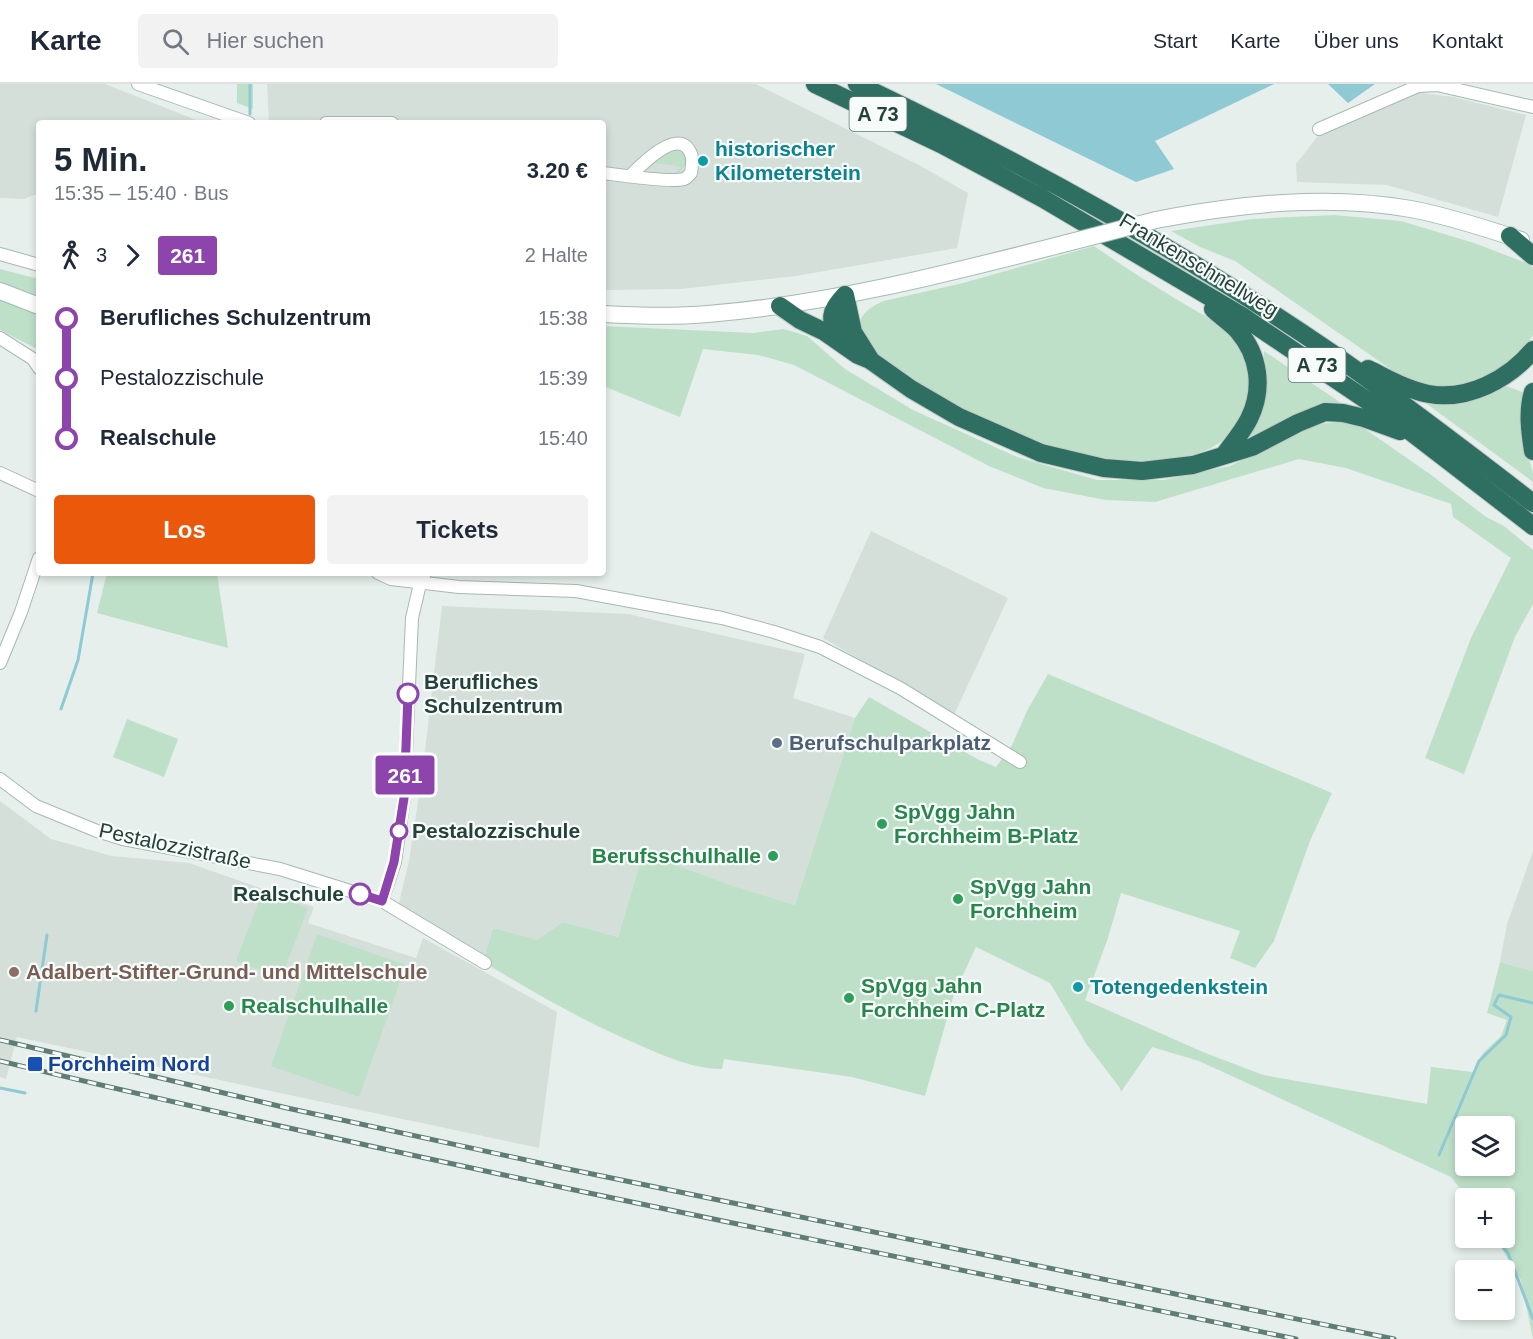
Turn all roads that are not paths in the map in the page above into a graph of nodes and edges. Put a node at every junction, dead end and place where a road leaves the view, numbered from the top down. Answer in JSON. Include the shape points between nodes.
{"nodes":[{"id":1,"x":138,"y":84,"type":"edge"},
{"id":2,"x":815,"y":84,"type":"edge"},
{"id":3,"x":857,"y":84,"type":"edge"},
{"id":4,"x":1533,"y":107,"type":"edge"},
{"id":5,"x":240,"y":120,"type":"edge"},
{"id":6,"x":1319,"y":129,"type":"dead end"},
{"id":7,"x":606,"y":173,"type":"edge"},
{"id":8,"x":630,"y":176,"type":"junction"},
{"id":9,"x":1510,"y":236,"type":"junction"},
{"id":10,"x":1533,"y":244,"type":"edge"},
{"id":11,"x":0,"y":254,"type":"edge"},
{"id":12,"x":1533,"y":256,"type":"edge"},
{"id":13,"x":36,"y":264,"type":"edge"},
{"id":14,"x":0,"y":291,"type":"edge"},
{"id":15,"x":1202,"y":292,"type":"junction"},
{"id":16,"x":845,"y":295,"type":"junction"},
{"id":17,"x":36,"y":305,"type":"edge"},
{"id":18,"x":780,"y":306,"type":"junction"},
{"id":19,"x":606,"y":315,"type":"edge"},
{"id":20,"x":0,"y":338,"type":"edge"},
{"id":21,"x":839,"y":341,"type":"junction"},
{"id":22,"x":1533,"y":350,"type":"edge"},
{"id":23,"x":1333,"y":354,"type":"junction"},
{"id":24,"x":870,"y":360,"type":"junction"},
{"id":25,"x":36,"y":364,"type":"edge"},
{"id":26,"x":1533,"y":392,"type":"edge"},
{"id":27,"x":1428,"y":443,"type":"junction"},
{"id":28,"x":1533,"y":451,"type":"edge"},
{"id":29,"x":1225,"y":454,"type":"junction"},
{"id":30,"x":0,"y":473,"type":"edge"},
{"id":31,"x":36,"y":490,"type":"edge"},
{"id":32,"x":1533,"y":503,"type":"edge"},
{"id":33,"x":1533,"y":526,"type":"edge"},
{"id":34,"x":36,"y":567,"type":"edge"},
{"id":35,"x":384,"y":576,"type":"edge"},
{"id":36,"x":423,"y":578,"type":"edge"},
{"id":37,"x":0,"y":663,"type":"edge"},
{"id":38,"x":1020,"y":762,"type":"dead end"},
{"id":39,"x":0,"y":779,"type":"edge"},
{"id":40,"x":382,"y":901,"type":"junction"},
{"id":41,"x":485,"y":963,"type":"dead end"}],
"edges":[{"from":1,"to":5,"type":"street"},
{"from":2,"to":15,"type":"highway","name":"Frankenschnellweg","number":"A 73","via":[[1042,198]]},
{"from":3,"to":23,"type":"highway","name":"Frankenschnellweg","number":"A 73","via":[[1050,180],[1191,263]]},
{"from":4,"to":6,"type":"street","via":[[1437,85],[1418,86]]},
{"from":7,"to":8,"type":"street"},
{"from":8,"to":8,"type":"street","via":[[686,178],[691,173],[692,155],[687,146],[674,143]]},
{"from":9,"to":10,"type":"main road"},
{"from":9,"to":12,"type":"highway"},
{"from":9,"to":16,"type":"main road","bridge":true,"via":[[1409,209],[1344,202],[1236,207],[1156,220]]},
{"from":11,"to":13,"type":"street"},
{"from":14,"to":17,"type":"main road"},
{"from":15,"to":27,"type":"highway","name":"Frankenschnellweg","number":"A 73","via":[[1329,373]]},
{"from":15,"to":29,"type":"highway","via":[[1214,311],[1238,331],[1257,369],[1257,390],[1249,420]]},
{"from":16,"to":18,"type":"main road"},
{"from":16,"to":21,"type":"highway","via":[[834,307],[831,318]]},
{"from":16,"to":24,"type":"highway","via":[[853,332]]},
{"from":18,"to":19,"type":"main road","via":[[707,314]]},
{"from":18,"to":21,"type":"highway"},
{"from":20,"to":25,"type":"street"},
{"from":21,"to":24,"type":"highway"},
{"from":22,"to":23,"type":"highway","via":[[1510,372],[1485,386],[1446,395],[1408,388]]},
{"from":23,"to":32,"type":"highway","name":"Frankenschnellweg","number":"A 73"},
{"from":24,"to":29,"type":"highway","via":[[959,417],[1065,460],[1142,471],[1193,465]]},
{"from":26,"to":28,"type":"highway"},
{"from":27,"to":29,"type":"highway","via":[[1364,418],[1325,412],[1252,447]]},
{"from":27,"to":33,"type":"highway","name":"Frankenschnellweg","number":"A 73"},
{"from":30,"to":31,"type":"street"},
{"from":34,"to":37,"type":"street"},
{"from":35,"to":36,"type":"street"},
{"from":36,"to":38,"type":"street","via":[[459,587],[576,591],[722,618],[820,646],[900,688]]},
{"from":36,"to":40,"type":"street","via":[[412,618],[404,798],[394,862]]},
{"from":39,"to":40,"type":"street","name":"Pestalozzistraße","via":[[36,806],[97,831],[280,869]]},
{"from":40,"to":41,"type":"street","name":"Pestalozzistraße"}]}
